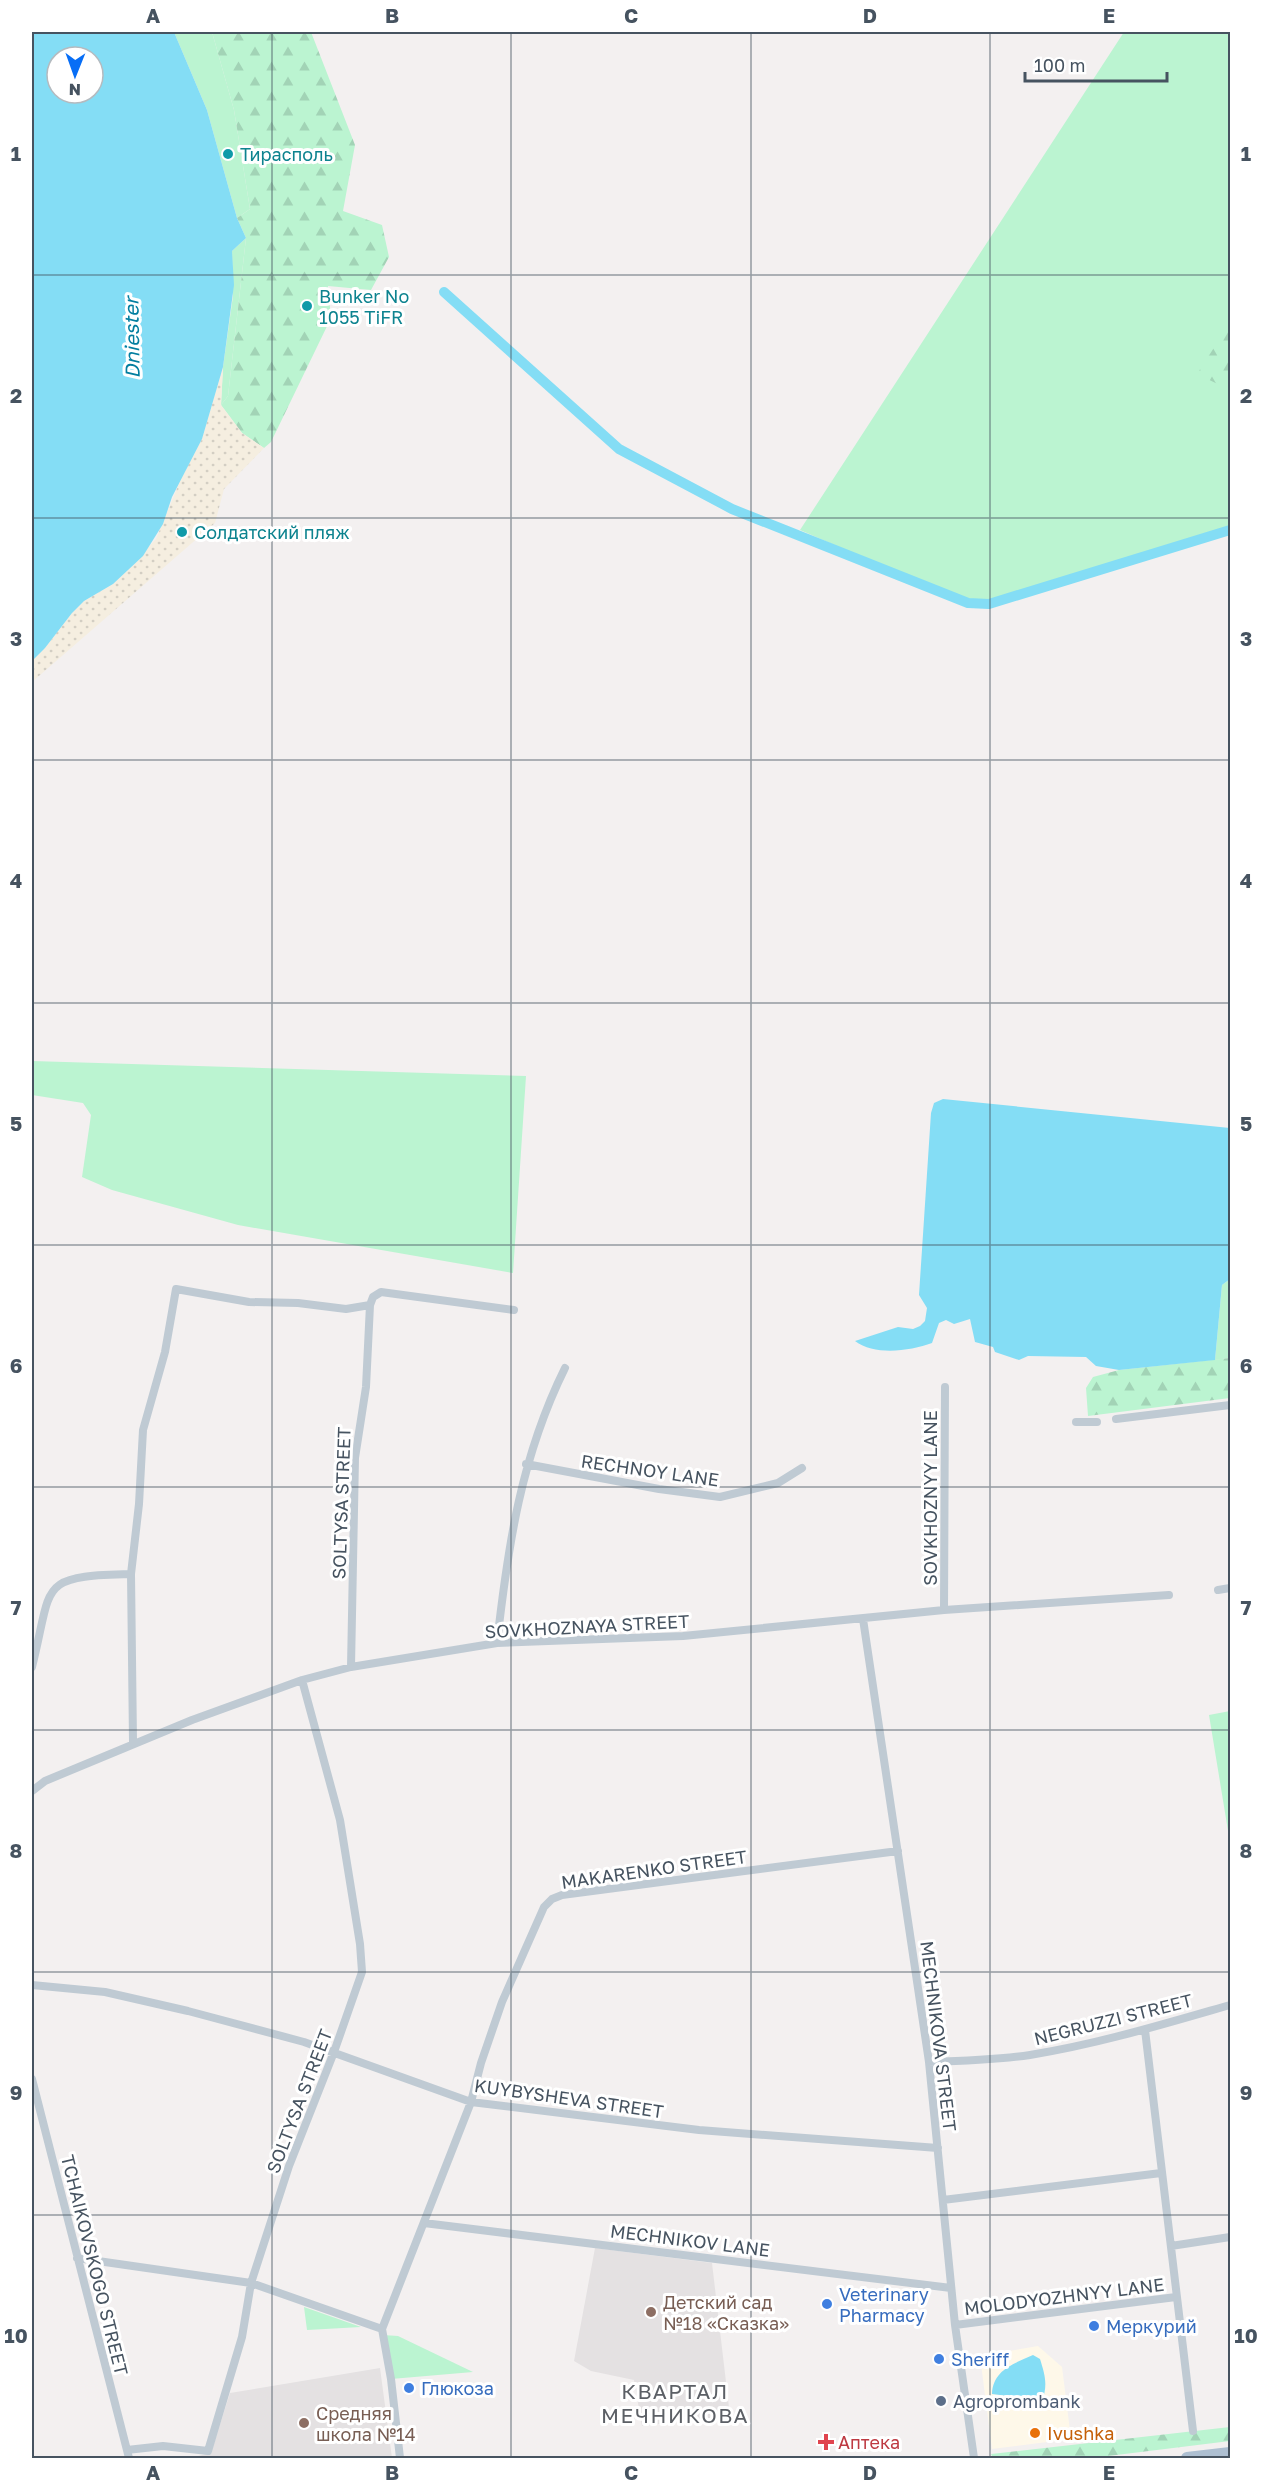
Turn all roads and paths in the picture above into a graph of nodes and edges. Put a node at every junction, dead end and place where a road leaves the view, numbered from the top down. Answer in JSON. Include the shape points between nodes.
{"nodes":[{"id":1,"x":370,"y":1305,"type":"junction"},
{"id":2,"x":514,"y":1310,"type":"dead end"},
{"id":3,"x":565,"y":1368,"type":"dead end"},
{"id":4,"x":945,"y":1387,"type":"dead end"},
{"id":5,"x":1230,"y":1405,"type":"edge"},
{"id":6,"x":1116,"y":1419,"type":"dead end"},
{"id":7,"x":1076,"y":1422,"type":"dead end"},
{"id":8,"x":1097,"y":1422,"type":"dead end"},
{"id":9,"x":526,"y":1464,"type":"junction"},
{"id":10,"x":802,"y":1468,"type":"dead end"},
{"id":11,"x":131,"y":1574,"type":"junction"},
{"id":12,"x":1230,"y":1588,"type":"edge"},
{"id":13,"x":1218,"y":1590,"type":"dead end"},
{"id":14,"x":1169,"y":1595,"type":"dead end"},
{"id":15,"x":944,"y":1610,"type":"junction"},
{"id":16,"x":862,"y":1619,"type":"junction"},
{"id":17,"x":497,"y":1643,"type":"junction"},
{"id":18,"x":32,"y":1667,"type":"edge"},
{"id":19,"x":351,"y":1667,"type":"junction"},
{"id":20,"x":302,"y":1680,"type":"junction"},
{"id":21,"x":133,"y":1742,"type":"junction"},
{"id":22,"x":32,"y":1791,"type":"edge"},
{"id":23,"x":898,"y":1851,"type":"junction"},
{"id":24,"x":32,"y":1985,"type":"edge"},
{"id":25,"x":1230,"y":2005,"type":"edge"},
{"id":26,"x":1145,"y":2030,"type":"junction"},
{"id":27,"x":334,"y":2052,"type":"junction"},
{"id":28,"x":929,"y":2062,"type":"junction"},
{"id":29,"x":32,"y":2079,"type":"edge"},
{"id":30,"x":471,"y":2102,"type":"junction"},
{"id":31,"x":938,"y":2148,"type":"junction"},
{"id":32,"x":1161,"y":2173,"type":"junction"},
{"id":33,"x":943,"y":2200,"type":"junction"},
{"id":34,"x":424,"y":2223,"type":"junction"},
{"id":35,"x":1230,"y":2237,"type":"edge"},
{"id":36,"x":1171,"y":2246,"type":"junction"},
{"id":37,"x":77,"y":2258,"type":"junction"},
{"id":38,"x":251,"y":2283,"type":"junction"},
{"id":39,"x":951,"y":2288,"type":"junction"},
{"id":40,"x":1176,"y":2297,"type":"junction"},
{"id":41,"x":955,"y":2325,"type":"junction"},
{"id":42,"x":382,"y":2330,"type":"junction"},
{"id":43,"x":1193,"y":2431,"type":"dead end"},
{"id":44,"x":1230,"y":2453,"type":"edge"},
{"id":45,"x":128,"y":2454,"type":"edge"},
{"id":46,"x":400,"y":2458,"type":"edge"},
{"id":47,"x":974,"y":2458,"type":"edge"},
{"id":48,"x":1187,"y":2458,"type":"edge"}],
"edges":[{"from":1,"to":2,"type":"street","via":[[381,1292]]},
{"from":1,"to":11,"type":"street","via":[[346,1309],[249,1302],[176,1289],[165,1352],[143,1430]]},
{"from":1,"to":19,"type":"street","name":"SOLTYSA STREET","via":[[366,1387],[355,1458]]},
{"from":3,"to":9,"type":"street"},
{"from":4,"to":15,"type":"street","name":"SOVKHOZNYY LANE"},
{"from":5,"to":6,"type":"street"},
{"from":7,"to":8,"type":"street"},
{"from":9,"to":10,"type":"street","name":"RECHNOY LANE","via":[[720,1497],[778,1483]]},
{"from":9,"to":17,"type":"street","via":[[507,1558]]},
{"from":11,"to":18,"type":"street","via":[[76,1577],[52,1589],[46,1600]]},
{"from":11,"to":21,"type":"street"},
{"from":12,"to":13,"type":"street"},
{"from":14,"to":15,"type":"street","name":"SOVKHOZNAYA STREET"},
{"from":15,"to":16,"type":"street","name":"SOVKHOZNAYA STREET"},
{"from":16,"to":17,"type":"street","name":"SOVKHOZNAYA STREET","via":[[683,1636]]},
{"from":16,"to":23,"type":"street","name":"MECHNIKOVA STREET"},
{"from":17,"to":19,"type":"street","name":"SOVKHOZNAYA STREET"},
{"from":19,"to":20,"type":"street","name":"SOVKHOZNAYA STREET"},
{"from":20,"to":21,"type":"street","name":"SOVKHOZNAYA STREET"},
{"from":20,"to":27,"type":"street","name":"SOLTYSA STREET","via":[[340,1820],[360,1944],[362,1972]]},
{"from":21,"to":22,"type":"street","name":"SOVKHOZNAYA STREET","via":[[45,1781]]},
{"from":23,"to":28,"type":"street","name":"MECHNIKOVA STREET"},
{"from":23,"to":30,"type":"street","name":"MAKARENKO STREET","via":[[552,1899],[544,1907],[502,2002]]},
{"from":24,"to":27,"type":"street","name":"KUYBYSHEVA STREET","via":[[105,1992]]},
{"from":25,"to":26,"type":"street","name":"NEGRUZZI STREET"},
{"from":26,"to":28,"type":"street","name":"NEGRUZZI STREET","via":[[1028,2055]]},
{"from":26,"to":32,"type":"street","name":"MOLODYOZHNYY LANE"},
{"from":27,"to":30,"type":"street","name":"KUYBYSHEVA STREET"},
{"from":27,"to":38,"type":"street","name":"SOLTYSA STREET","via":[[289,2166]]},
{"from":28,"to":31,"type":"street","name":"MECHNIKOVA STREET"},
{"from":29,"to":37,"type":"street","name":"TCHAIKOVSKOGO STREET"},
{"from":30,"to":31,"type":"street","name":"KUYBYSHEVA STREET","via":[[699,2130]]},
{"from":30,"to":34,"type":"street","name":"MAKARENKO STREET"},
{"from":31,"to":33,"type":"street","name":"MECHNIKOVA STREET"},
{"from":32,"to":33,"type":"street"},
{"from":32,"to":36,"type":"street","name":"MOLODYOZHNYY LANE"},
{"from":33,"to":39,"type":"street","name":"MECHNIKOVA STREET"},
{"from":34,"to":39,"type":"street","name":"MECHNIKOV LANE"},
{"from":34,"to":42,"type":"street","name":"MAKARENKO STREET"},
{"from":35,"to":36,"type":"street"},
{"from":36,"to":40,"type":"street","name":"MOLODYOZHNYY LANE"},
{"from":37,"to":38,"type":"street"},
{"from":37,"to":45,"type":"street","name":"TCHAIKOVSKOGO STREET"},
{"from":38,"to":42,"type":"street"},
{"from":38,"to":45,"type":"street","name":"SOLTYSA STREET","via":[[242,2337],[208,2451],[163,2446]]},
{"from":39,"to":41,"type":"street","name":"MECHNIKOVA STREET"},
{"from":40,"to":41,"type":"street","name":"MOLODYOZHNYY LANE"},
{"from":40,"to":43,"type":"street","name":"MOLODYOZHNYY LANE"},
{"from":41,"to":47,"type":"street","name":"MECHNIKOVA STREET"},
{"from":42,"to":46,"type":"street"},
{"from":44,"to":48,"type":"main road"}]}
